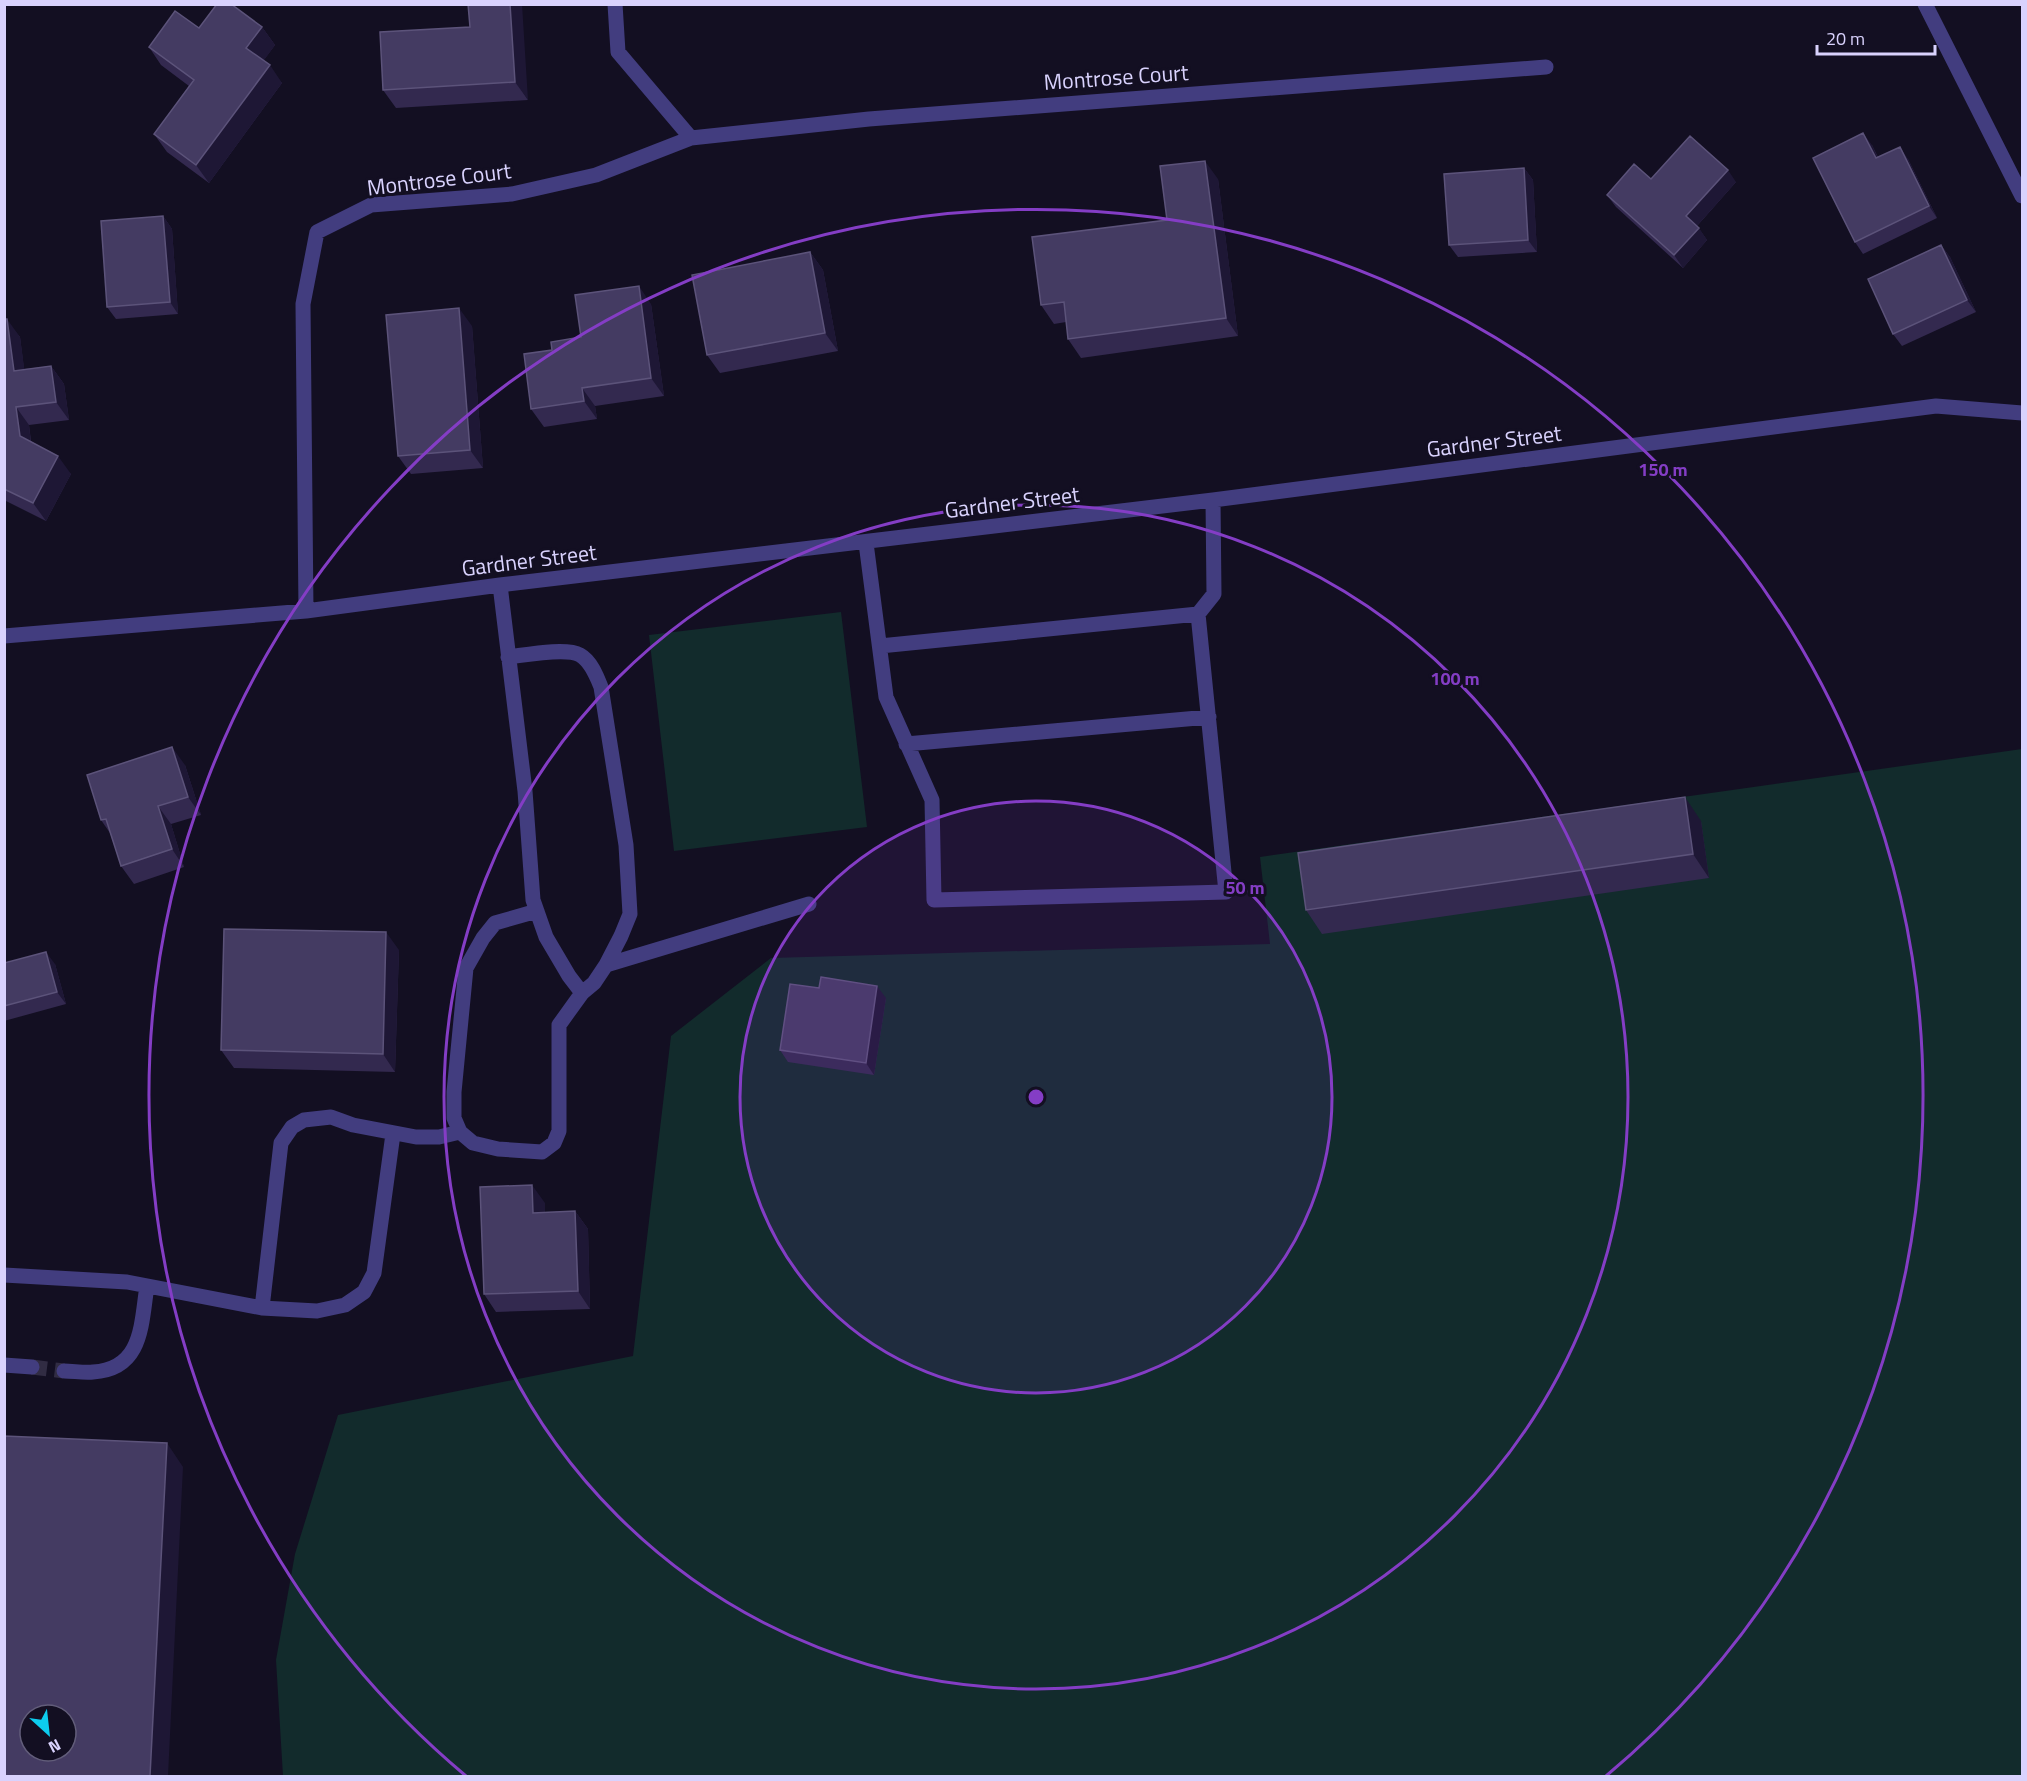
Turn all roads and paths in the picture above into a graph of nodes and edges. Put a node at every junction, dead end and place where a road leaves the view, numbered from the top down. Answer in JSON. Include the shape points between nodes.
{"nodes":[{"id":1,"x":615,"y":4,"type":"edge"},
{"id":2,"x":1925,"y":4,"type":"edge"},
{"id":3,"x":1546,"y":67,"type":"dead end"},
{"id":4,"x":691,"y":138,"type":"junction"},
{"id":5,"x":2022,"y":196,"type":"edge"},
{"id":6,"x":2022,"y":413,"type":"edge"},
{"id":7,"x":1212,"y":500,"type":"junction"},
{"id":8,"x":866,"y":543,"type":"junction"},
{"id":9,"x":500,"y":585,"type":"junction"},
{"id":10,"x":306,"y":611,"type":"junction"},
{"id":11,"x":1198,"y":614,"type":"junction"},
{"id":12,"x":4,"y":636,"type":"edge"},
{"id":13,"x":880,"y":646,"type":"junction"},
{"id":14,"x":508,"y":657,"type":"junction"},
{"id":15,"x":1209,"y":717,"type":"junction"},
{"id":16,"x":906,"y":744,"type":"junction"},
{"id":17,"x":809,"y":904,"type":"dead end"},
{"id":18,"x":537,"y":911,"type":"junction"},
{"id":19,"x":606,"y":965,"type":"junction"},
{"id":20,"x":582,"y":993,"type":"junction"},
{"id":21,"x":460,"y":1132,"type":"junction"},
{"id":22,"x":393,"y":1134,"type":"junction"},
{"id":23,"x":4,"y":1275,"type":"edge"},
{"id":24,"x":147,"y":1286,"type":"junction"},
{"id":25,"x":262,"y":1308,"type":"junction"},
{"id":26,"x":4,"y":1365,"type":"edge"},
{"id":27,"x":32,"y":1367,"type":"tunnel mouth"},
{"id":28,"x":64,"y":1371,"type":"tunnel mouth"}],
"edges":[{"from":1,"to":4,"type":"street","via":[[618,52]]},
{"from":2,"to":5,"type":"street"},
{"from":3,"to":4,"type":"street","name":"Montrose Court","via":[[869,119]]},
{"from":4,"to":10,"type":"street","name":"Montrose Court","via":[[596,176],[512,194],[371,205],[317,232],[303,304]]},
{"from":6,"to":7,"type":"street","name":"Gardner Street","via":[[1936,406]]},
{"from":7,"to":8,"type":"street","name":"Gardner Street"},
{"from":7,"to":11,"type":"street","via":[[1214,594]]},
{"from":8,"to":9,"type":"street","name":"Gardner Street"},
{"from":8,"to":13,"type":"street"},
{"from":9,"to":10,"type":"street","name":"Gardner Street"},
{"from":9,"to":14,"type":"street"},
{"from":10,"to":12,"type":"street","name":"Gardner Street"},
{"from":11,"to":13,"type":"street"},
{"from":11,"to":15,"type":"street"},
{"from":13,"to":16,"type":"street","via":[[886,697]]},
{"from":14,"to":18,"type":"street"},
{"from":14,"to":19,"type":"street","via":[[557,651],[580,655],[593,669],[601,687],[626,845],[630,914]]},
{"from":15,"to":16,"type":"street"},
{"from":15,"to":16,"type":"street","via":[[1226,892],[934,900],[932,801]]},
{"from":17,"to":19,"type":"street"},
{"from":18,"to":20,"type":"street","via":[[546,937]]},
{"from":18,"to":21,"type":"street","via":[[495,923],[466,968],[454,1092],[454,1118]]},
{"from":19,"to":20,"type":"street"},
{"from":20,"to":21,"type":"street","via":[[559,1025],[559,1131],[554,1143],[542,1152],[498,1149],[473,1143]]},
{"from":21,"to":22,"type":"street","via":[[439,1137]]},
{"from":22,"to":25,"type":"street","via":[[374,1273],[364,1292],[345,1305],[317,1311]]},
{"from":22,"to":25,"type":"street","via":[[331,1117],[304,1120],[292,1127],[281,1143]]},
{"from":23,"to":24,"type":"street"},
{"from":24,"to":25,"type":"street"},
{"from":24,"to":28,"type":"street","via":[[138,1340],[128,1359],[94,1372]]},
{"from":26,"to":27,"type":"street"}]}
